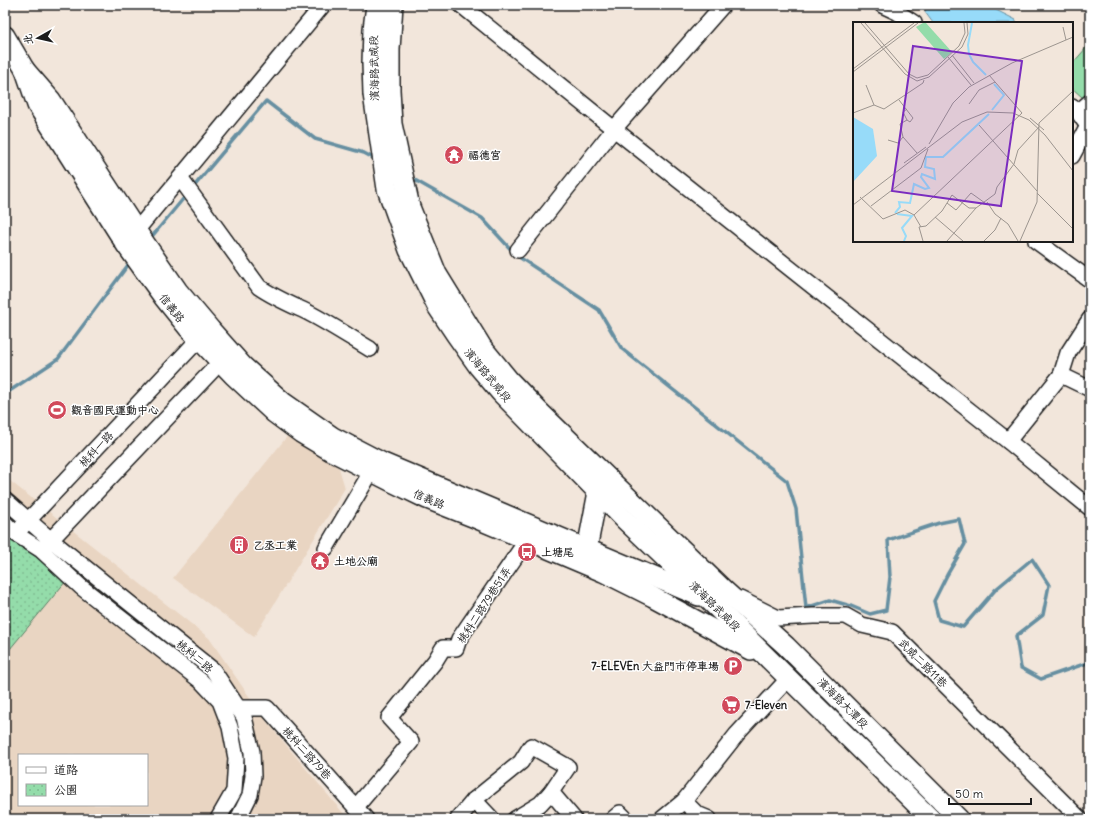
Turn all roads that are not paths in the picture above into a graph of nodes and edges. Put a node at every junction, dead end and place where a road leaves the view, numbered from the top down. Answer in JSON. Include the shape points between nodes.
{"nodes":[{"id":1,"x":323,"y":5,"type":"edge"},
{"id":2,"x":376,"y":5,"type":"edge"},
{"id":3,"x":393,"y":5,"type":"edge"},
{"id":4,"x":461,"y":5,"type":"edge"},
{"id":5,"x":723,"y":5,"type":"edge"},
{"id":6,"x":882,"y":5,"type":"edge"},
{"id":7,"x":912,"y":22,"type":"edge"},
{"id":8,"x":5,"y":36,"type":"edge"},
{"id":9,"x":1090,"y":102,"type":"edge"},
{"id":10,"x":1075,"y":110,"type":"edge"},
{"id":11,"x":1089,"y":128,"type":"edge"},
{"id":12,"x":614,"y":129,"type":"junction"},
{"id":13,"x":1073,"y":154,"type":"edge"},
{"id":14,"x":180,"y":178,"type":"junction"},
{"id":15,"x":135,"y":239,"type":"junction"},
{"id":16,"x":1037,"y":242,"type":"edge"},
{"id":17,"x":518,"y":250,"type":"dead end"},
{"id":18,"x":1090,"y":280,"type":"edge"},
{"id":19,"x":1090,"y":319,"type":"edge"},
{"id":20,"x":205,"y":335,"type":"junction"},
{"id":21,"x":370,"y":349,"type":"dead end"},
{"id":22,"x":226,"y":357,"type":"junction"},
{"id":23,"x":1061,"y":375,"type":"junction"},
{"id":24,"x":1090,"y":389,"type":"edge"},
{"id":25,"x":1008,"y":441,"type":"junction"},
{"id":26,"x":373,"y":465,"type":"junction"},
{"id":27,"x":598,"y":492,"type":"junction"},
{"id":28,"x":5,"y":500,"type":"edge"},
{"id":29,"x":1090,"y":508,"type":"edge"},
{"id":30,"x":29,"y":520,"type":"junction"},
{"id":31,"x":5,"y":523,"type":"edge"},
{"id":32,"x":16,"y":534,"type":"junction"},
{"id":33,"x":527,"y":540,"type":"junction"},
{"id":34,"x":46,"y":545,"type":"junction"},
{"id":35,"x":326,"y":548,"type":"dead end"},
{"id":36,"x":587,"y":549,"type":"junction"},
{"id":37,"x":717,"y":596,"type":"junction"},
{"id":38,"x":698,"y":622,"type":"junction"},
{"id":39,"x":768,"y":659,"type":"junction"},
{"id":40,"x":788,"y":679,"type":"junction"},
{"id":41,"x":238,"y":708,"type":"junction"},
{"id":42,"x":551,"y":792,"type":"junction"},
{"id":43,"x":474,"y":800,"type":"junction"},
{"id":44,"x":684,"y":801,"type":"junction"},
{"id":45,"x":356,"y":807,"type":"junction"},
{"id":46,"x":218,"y":819,"type":"edge"},
{"id":47,"x":238,"y":819,"type":"edge"},
{"id":48,"x":366,"y":819,"type":"edge"},
{"id":49,"x":458,"y":819,"type":"edge"},
{"id":50,"x":492,"y":819,"type":"edge"},
{"id":51,"x":515,"y":819,"type":"edge"},
{"id":52,"x":574,"y":819,"type":"edge"},
{"id":53,"x":613,"y":819,"type":"edge"},
{"id":54,"x":626,"y":819,"type":"edge"},
{"id":55,"x":662,"y":819,"type":"edge"},
{"id":56,"x":709,"y":819,"type":"edge"},
{"id":57,"x":931,"y":819,"type":"edge"},
{"id":58,"x":959,"y":819,"type":"edge"},
{"id":59,"x":1080,"y":819,"type":"edge"}],
"edges":[{"from":1,"to":14,"type":"street"},
{"from":2,"to":27,"type":"main road","name":"濱海路武威段","via":[[373,29],[373,94],[387,190],[409,250],[438,308],[478,366]]},
{"from":3,"to":37,"type":"main road","name":"濱海路武威段","via":[[390,56],[392,124],[410,207],[437,274],[482,348],[509,380]]},
{"from":4,"to":12,"type":"street"},
{"from":5,"to":12,"type":"street"},
{"from":6,"to":7,"type":"street"},
{"from":8,"to":15,"type":"main road","via":[[25,70],[51,100]]},
{"from":9,"to":10,"type":"street"},
{"from":10,"to":11,"type":"street"},
{"from":11,"to":13,"type":"street"},
{"from":12,"to":17,"type":"street"},
{"from":12,"to":25,"type":"street"},
{"from":14,"to":15,"type":"street"},
{"from":14,"to":21,"type":"street","via":[[259,288],[307,312]]},
{"from":15,"to":20,"type":"main road","name":"信義路","via":[[164,298]]},
{"from":16,"to":18,"type":"street"},
{"from":19,"to":23,"type":"street","via":[[1068,353]]},
{"from":20,"to":22,"type":"main road","name":"信義路"},
{"from":20,"to":30,"type":"street","name":"桃科一路"},
{"from":22,"to":26,"type":"main road","name":"信義路","via":[[274,413],[331,451]]},
{"from":22,"to":34,"type":"street"},
{"from":23,"to":24,"type":"street"},
{"from":23,"to":25,"type":"street"},
{"from":25,"to":29,"type":"street"},
{"from":26,"to":33,"type":"main road","name":"信義路","via":[[427,499]]},
{"from":26,"to":35,"type":"street"},
{"from":26,"to":36,"type":"main road","name":"信義路"},
{"from":27,"to":36,"type":"main road"},
{"from":27,"to":37,"type":"main road","name":"濱海路武威段","via":[[630,526]]},
{"from":28,"to":30,"type":"street"},
{"from":30,"to":32,"type":"street","name":"桃科一路"},
{"from":30,"to":34,"type":"street"},
{"from":31,"to":32,"type":"street"},
{"from":32,"to":34,"type":"street"},
{"from":33,"to":38,"type":"main road","name":"信義路","via":[[603,572]]},
{"from":33,"to":45,"type":"street","name":"桃科二路79巷51弄","via":[[456,648],[443,648],[435,662],[389,718],[411,742]]},
{"from":34,"to":41,"type":"street","name":"桃科二路","via":[[213,670]]},
{"from":34,"to":46,"type":"street","name":"桃科二路","via":[[82,587],[201,681],[220,701],[230,727],[236,758],[234,791]]},
{"from":36,"to":37,"type":"main road","name":"信義路"},
{"from":37,"to":38,"type":"main road"},
{"from":37,"to":39,"type":"main road","name":"濱海路武威段"},
{"from":37,"to":58,"type":"main road","name":"濱海路大潭段","via":[[786,646]]},
{"from":37,"to":59,"type":"street","name":"武威二路11巷","via":[[778,618],[846,616],[862,625],[892,632]]},
{"from":38,"to":39,"type":"main road","name":"信義路"},
{"from":39,"to":40,"type":"main road","name":"濱海路大潭段"},
{"from":40,"to":44,"type":"street","via":[[737,734]]},
{"from":40,"to":57,"type":"main road","name":"濱海路大潭段"},
{"from":41,"to":45,"type":"street","name":"桃科二路79巷","via":[[267,708]]},
{"from":41,"to":47,"type":"street","name":"桃科二路","via":[[244,717],[252,752],[253,776],[250,795]]},
{"from":42,"to":43,"type":"street","via":[[568,767],[531,746],[521,762]]},
{"from":42,"to":51,"type":"street","via":[[540,804]]},
{"from":42,"to":52,"type":"street"},
{"from":43,"to":49,"type":"street"},
{"from":43,"to":50,"type":"street"},
{"from":44,"to":55,"type":"street"},
{"from":44,"to":56,"type":"street","via":[[697,814]]},
{"from":45,"to":48,"type":"street","name":"桃科二路79巷"},
{"from":53,"to":54,"type":"street","via":[[620,813]]}]}
